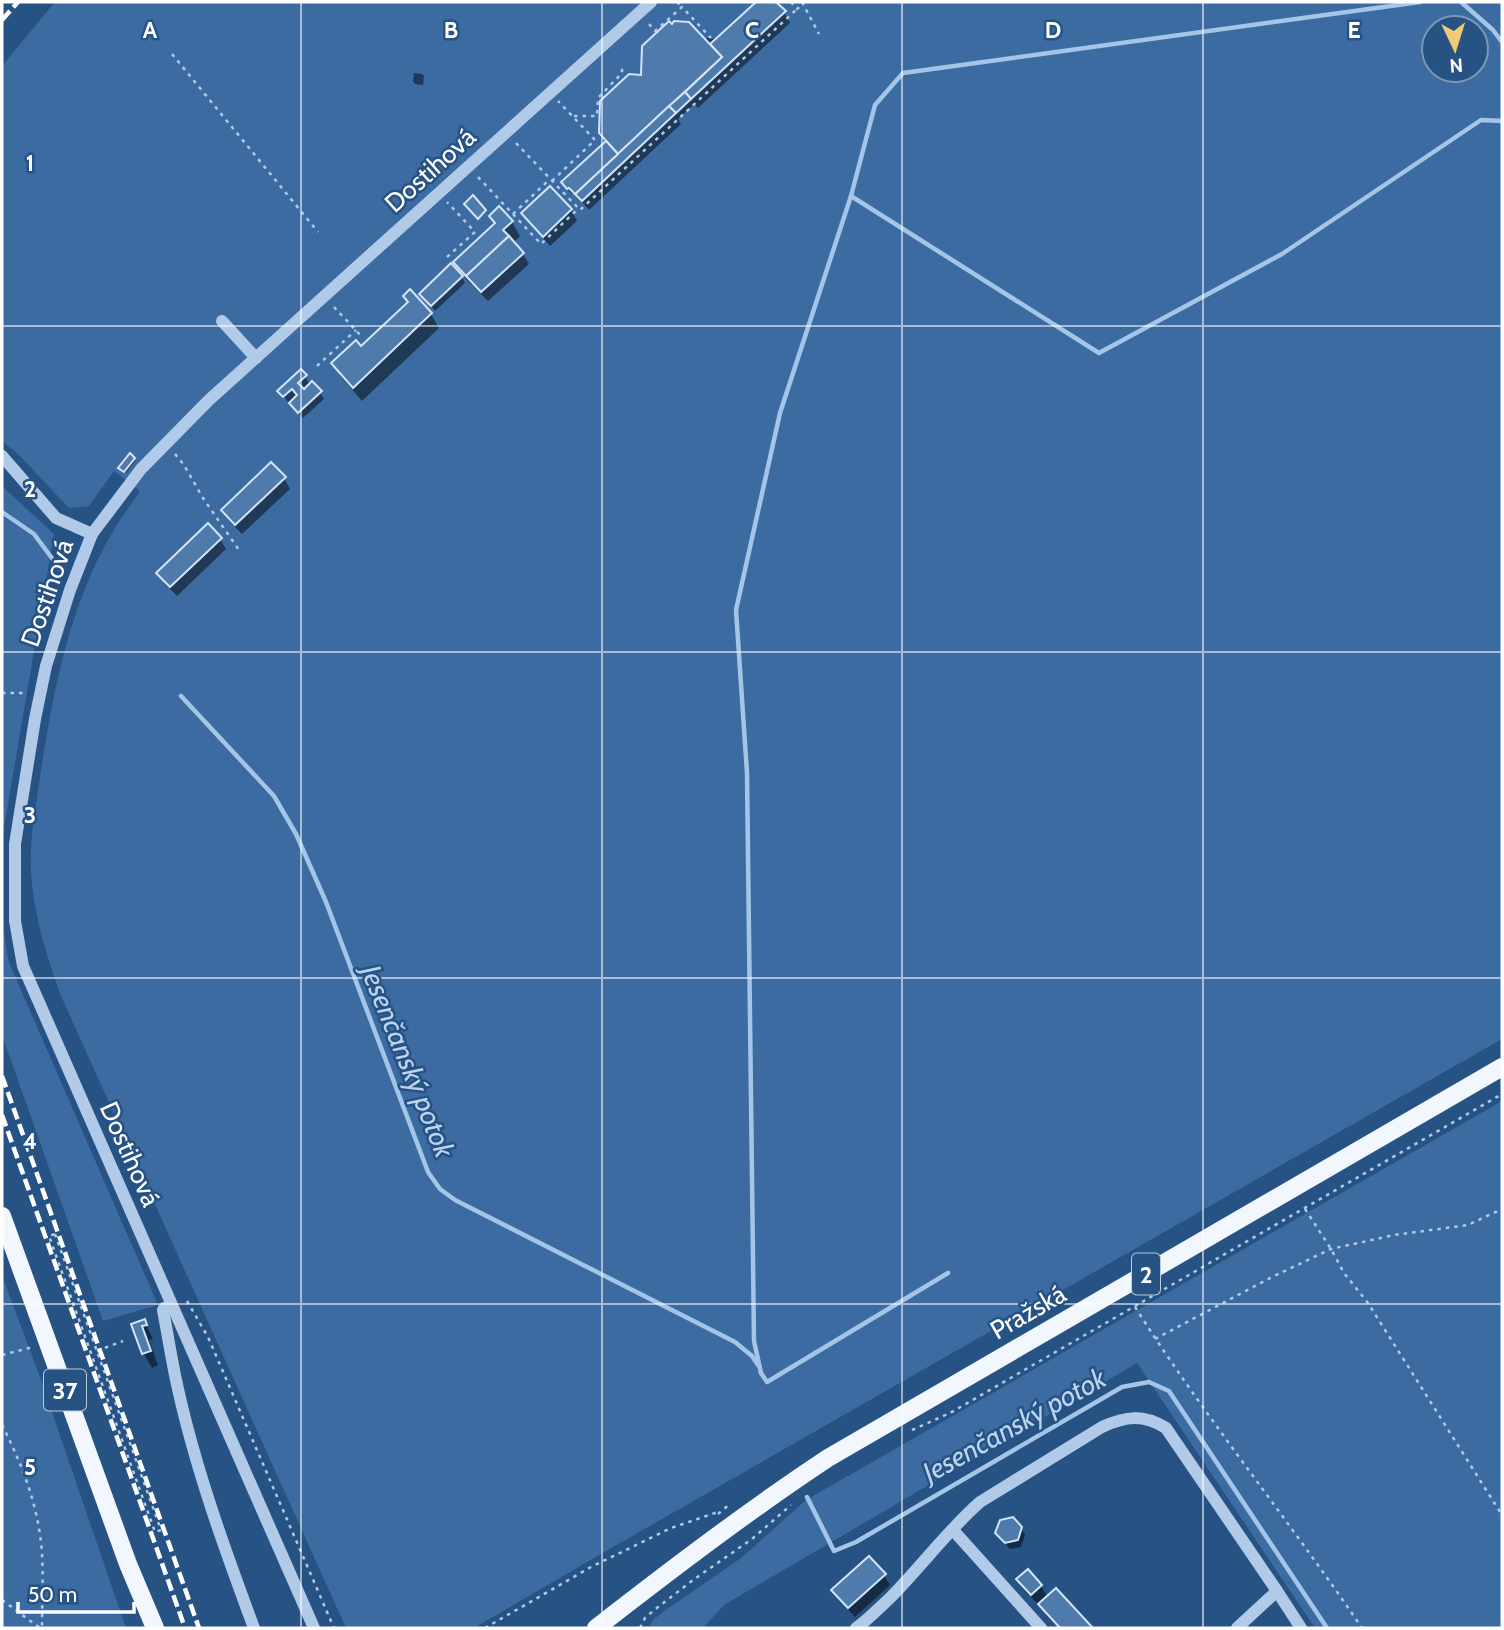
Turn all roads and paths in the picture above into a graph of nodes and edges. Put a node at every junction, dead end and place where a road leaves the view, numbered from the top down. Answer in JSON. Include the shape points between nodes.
{"nodes":[{"id":1,"x":651,"y":2,"type":"edge"},
{"id":2,"x":677,"y":2,"type":"edge"},
{"id":3,"x":790,"y":2,"type":"edge"},
{"id":4,"x":802,"y":3,"type":"edge"},
{"id":5,"x":682,"y":7,"type":"junction"},
{"id":6,"x":797,"y":9,"type":"junction"},
{"id":7,"x":655,"y":31,"type":"dead end"},
{"id":8,"x":819,"y":34,"type":"dead end"},
{"id":9,"x":711,"y":38,"type":"dead end"},
{"id":10,"x":172,"y":54,"type":"dead end"},
{"id":11,"x":622,"y":65,"type":"dead end"},
{"id":12,"x":557,"y":99,"type":"dead end"},
{"id":13,"x":572,"y":116,"type":"junction"},
{"id":14,"x":512,"y":139,"type":"dead end"},
{"id":15,"x":474,"y":173,"type":"dead end"},
{"id":16,"x":551,"y":180,"type":"junction"},
{"id":17,"x":445,"y":199,"type":"dead end"},
{"id":18,"x":579,"y":208,"type":"junction"},
{"id":19,"x":513,"y":214,"type":"junction"},
{"id":20,"x":318,"y":232,"type":"dead end"},
{"id":21,"x":447,"y":257,"type":"dead end"},
{"id":22,"x":330,"y":303,"type":"dead end"},
{"id":23,"x":222,"y":321,"type":"dead end"},
{"id":24,"x":356,"y":330,"type":"junction"},
{"id":25,"x":363,"y":338,"type":"dead end"},
{"id":26,"x":256,"y":358,"type":"junction"},
{"id":27,"x":317,"y":366,"type":"dead end"},
{"id":28,"x":165,"y":444,"type":"junction"},
{"id":29,"x":2,"y":456,"type":"edge"},
{"id":30,"x":92,"y":534,"type":"junction"},
{"id":31,"x":241,"y":553,"type":"dead end"},
{"id":32,"x":2,"y":693,"type":"edge"},
{"id":33,"x":40,"y":695,"type":"junction"},
{"id":34,"x":1502,"y":1067,"type":"edge"},
{"id":35,"x":1502,"y":1094,"type":"edge"},
{"id":36,"x":1304,"y":1209,"type":"junction"},
{"id":37,"x":1502,"y":1209,"type":"edge"},
{"id":38,"x":2,"y":1216,"type":"edge"},
{"id":39,"x":1331,"y":1249,"type":"junction"},
{"id":40,"x":187,"y":1300,"type":"dead end"},
{"id":41,"x":1135,"y":1307,"type":"junction"},
{"id":42,"x":164,"y":1308,"type":"dead end"},
{"id":43,"x":1156,"y":1339,"type":"junction"},
{"id":44,"x":123,"y":1341,"type":"dead end"},
{"id":45,"x":35,"y":1347,"type":"dead end"},
{"id":46,"x":97,"y":1351,"type":"junction"},
{"id":47,"x":2,"y":1355,"type":"edge"},
{"id":48,"x":2,"y":1425,"type":"edge"},
{"id":49,"x":902,"y":1434,"type":"dead end"},
{"id":50,"x":793,"y":1503,"type":"dead end"},
{"id":51,"x":721,"y":1511,"type":"dead end"},
{"id":52,"x":1502,"y":1515,"type":"edge"},
{"id":53,"x":953,"y":1530,"type":"junction"},
{"id":54,"x":128,"y":1564,"type":"junction"},
{"id":55,"x":1278,"y":1591,"type":"junction"},
{"id":56,"x":2,"y":1600,"type":"edge"},
{"id":57,"x":601,"y":1627,"type":"edge"},
{"id":58,"x":41,"y":1628,"type":"edge"},
{"id":59,"x":146,"y":1628,"type":"edge"},
{"id":60,"x":155,"y":1628,"type":"edge"},
{"id":61,"x":254,"y":1628,"type":"edge"},
{"id":62,"x":314,"y":1628,"type":"edge"},
{"id":63,"x":334,"y":1628,"type":"edge"},
{"id":64,"x":485,"y":1628,"type":"edge"},
{"id":65,"x":640,"y":1628,"type":"edge"},
{"id":66,"x":856,"y":1628,"type":"edge"},
{"id":67,"x":1041,"y":1628,"type":"edge"},
{"id":68,"x":1237,"y":1628,"type":"edge"},
{"id":69,"x":1301,"y":1628,"type":"edge"},
{"id":70,"x":1362,"y":1628,"type":"edge"}],
"edges":[{"from":1,"to":26,"type":"street","name":"Dostihová"},
{"from":2,"to":5,"type":"path"},
{"from":3,"to":6,"type":"path"},
{"from":4,"to":6,"type":"path"},
{"from":4,"to":8,"type":"path"},
{"from":5,"to":7,"type":"path"},
{"from":5,"to":9,"type":"path"},
{"from":6,"to":18,"type":"path"},
{"from":10,"to":20,"type":"path"},
{"from":11,"to":13,"type":"path","via":[[622,73],[598,98],[597,116]]},
{"from":12,"to":13,"type":"path"},
{"from":13,"to":16,"type":"path","via":[[594,140]]},
{"from":14,"to":16,"type":"path"},
{"from":15,"to":19,"type":"path"},
{"from":16,"to":18,"type":"path"},
{"from":16,"to":19,"type":"path"},
{"from":17,"to":21,"type":"path","via":[[475,232]]},
{"from":18,"to":19,"type":"path","via":[[541,244]]},
{"from":22,"to":24,"type":"path"},
{"from":23,"to":26,"type":"street"},
{"from":24,"to":25,"type":"path"},
{"from":24,"to":27,"type":"path"},
{"from":26,"to":28,"type":"street","name":"Dostihová"},
{"from":28,"to":30,"type":"street","name":"Dostihová"},
{"from":28,"to":31,"type":"path","via":[[184,465]]},
{"from":29,"to":30,"type":"street","via":[[56,518]]},
{"from":30,"to":33,"type":"street","name":"Dostihová","via":[[70,590]]},
{"from":32,"to":33,"type":"path"},
{"from":33,"to":62,"type":"street","name":"Dostihová","via":[[15,844],[15,921],[23,966]]},
{"from":34,"to":57,"type":"main road","name":"Pražská","number":"2","via":[[828,1458],[702,1546]]},
{"from":35,"to":36,"type":"path"},
{"from":36,"to":39,"type":"path"},
{"from":36,"to":41,"type":"path"},
{"from":37,"to":39,"type":"path","via":[[1468,1225]]},
{"from":38,"to":54,"type":"main road","number":"37"},
{"from":39,"to":43,"type":"path"},
{"from":39,"to":52,"type":"path"},
{"from":40,"to":63,"type":"path","via":[[208,1338]]},
{"from":41,"to":43,"type":"path"},
{"from":41,"to":49,"type":"path","via":[[950,1413]]},
{"from":42,"to":61,"type":"street","via":[[187,1425],[213,1516]]},
{"from":43,"to":70,"type":"path"},
{"from":44,"to":46,"type":"path"},
{"from":45,"to":47,"type":"path"},
{"from":46,"to":46,"type":"path","via":[[55,1234],[49,1236],[155,1532],[161,1531]]},
{"from":48,"to":58,"type":"path","via":[[31,1493],[41,1542]]},
{"from":50,"to":65,"type":"path","via":[[653,1611]]},
{"from":51,"to":64,"type":"path","via":[[671,1528],[591,1567]]},
{"from":53,"to":55,"type":"street","via":[[980,1502],[1102,1427],[1141,1418],[1166,1428]]},
{"from":53,"to":66,"type":"street"},
{"from":53,"to":67,"type":"street"},
{"from":54,"to":59,"type":"main road","number":"37"},
{"from":54,"to":60,"type":"main road","number":"37"},
{"from":55,"to":68,"type":"street"},
{"from":55,"to":69,"type":"street"},
{"from":56,"to":58,"type":"path"}]}
